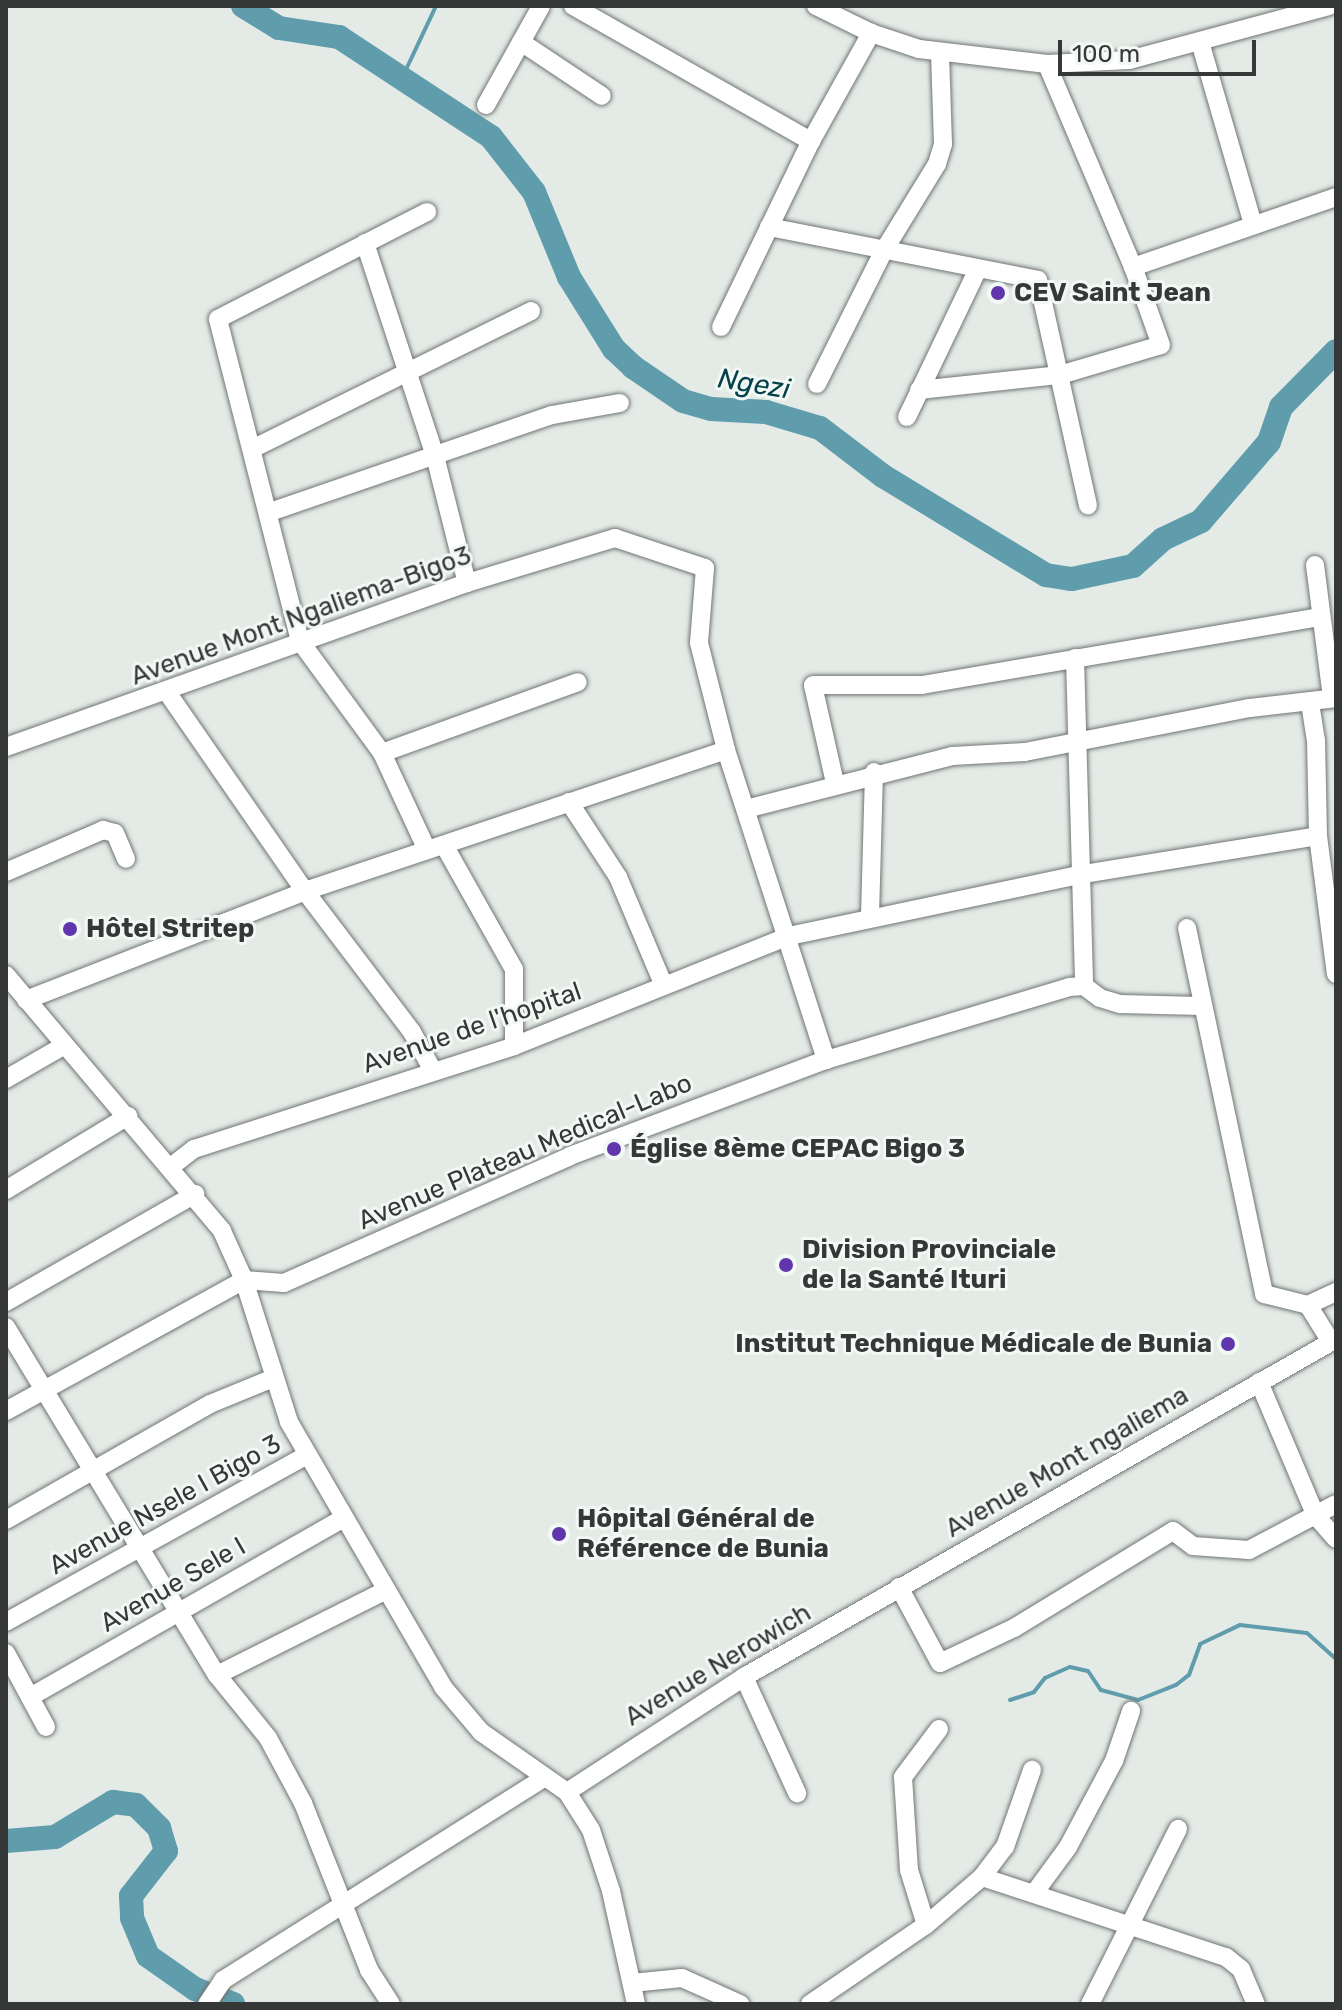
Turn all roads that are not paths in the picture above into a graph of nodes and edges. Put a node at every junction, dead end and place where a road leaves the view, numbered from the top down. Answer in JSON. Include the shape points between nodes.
{"nodes":[{"id":1,"x":541,"y":6,"type":"edge"},
{"id":2,"x":573,"y":6,"type":"edge"},
{"id":3,"x":816,"y":6,"type":"edge"},
{"id":4,"x":1329,"y":6,"type":"edge"},
{"id":5,"x":871,"y":33,"type":"junction"},
{"id":6,"x":521,"y":42,"type":"junction"},
{"id":7,"x":1200,"y":42,"type":"junction"},
{"id":8,"x":940,"y":52,"type":"junction"},
{"id":9,"x":1047,"y":64,"type":"junction"},
{"id":10,"x":602,"y":96,"type":"dead end"},
{"id":11,"x":486,"y":105,"type":"dead end"},
{"id":12,"x":811,"y":141,"type":"junction"},
{"id":13,"x":1336,"y":197,"type":"edge"},
{"id":14,"x":427,"y":212,"type":"dead end"},
{"id":15,"x":1253,"y":225,"type":"junction"},
{"id":16,"x":769,"y":227,"type":"junction"},
{"id":17,"x":365,"y":243,"type":"junction"},
{"id":18,"x":883,"y":252,"type":"junction"},
{"id":19,"x":1133,"y":267,"type":"junction"},
{"id":20,"x":977,"y":271,"type":"junction"},
{"id":21,"x":531,"y":311,"type":"dead end"},
{"id":22,"x":721,"y":327,"type":"dead end"},
{"id":23,"x":408,"y":373,"type":"junction"},
{"id":24,"x":1060,"y":375,"type":"junction"},
{"id":25,"x":817,"y":384,"type":"dead end"},
{"id":26,"x":919,"y":390,"type":"junction"},
{"id":27,"x":620,"y":403,"type":"dead end"},
{"id":28,"x":907,"y":417,"type":"dead end"},
{"id":29,"x":254,"y":448,"type":"junction"},
{"id":30,"x":435,"y":456,"type":"junction"},
{"id":31,"x":1088,"y":506,"type":"dead end"},
{"id":32,"x":270,"y":512,"type":"junction"},
{"id":33,"x":1315,"y":565,"type":"dead end"},
{"id":34,"x":467,"y":583,"type":"junction"},
{"id":35,"x":1318,"y":617,"type":"junction"},
{"id":36,"x":300,"y":641,"type":"junction"},
{"id":37,"x":1075,"y":658,"type":"junction"},
{"id":38,"x":578,"y":682,"type":"dead end"},
{"id":39,"x":167,"y":692,"type":"junction"},
{"id":40,"x":1334,"y":698,"type":"edge"},
{"id":41,"x":1310,"y":703,"type":"junction"},
{"id":42,"x":1080,"y":741,"type":"junction"},
{"id":43,"x":6,"y":747,"type":"edge"},
{"id":44,"x":726,"y":750,"type":"junction"},
{"id":45,"x":382,"y":753,"type":"junction"},
{"id":46,"x":874,"y":772,"type":"junction"},
{"id":47,"x":835,"y":783,"type":"junction"},
{"id":48,"x":569,"y":802,"type":"junction"},
{"id":49,"x":746,"y":809,"type":"junction"},
{"id":50,"x":1318,"y":836,"type":"junction"},
{"id":51,"x":435,"y":847,"type":"junction"},
{"id":52,"x":126,"y":859,"type":"dead end"},
{"id":53,"x":6,"y":872,"type":"edge"},
{"id":54,"x":1084,"y":874,"type":"junction"},
{"id":55,"x":305,"y":891,"type":"junction"},
{"id":56,"x":1331,"y":904,"type":"edge"},
{"id":57,"x":870,"y":916,"type":"junction"},
{"id":58,"x":1187,"y":928,"type":"dead end"},
{"id":59,"x":789,"y":936,"type":"junction"},
{"id":60,"x":1336,"y":974,"type":"edge"},
{"id":61,"x":6,"y":975,"type":"edge"},
{"id":62,"x":664,"y":986,"type":"junction"},
{"id":63,"x":1084,"y":986,"type":"junction"},
{"id":64,"x":26,"y":1000,"type":"junction"},
{"id":65,"x":1201,"y":1006,"type":"junction"},
{"id":66,"x":65,"y":1045,"type":"junction"},
{"id":67,"x":514,"y":1046,"type":"junction"},
{"id":68,"x":826,"y":1060,"type":"junction"},
{"id":69,"x":432,"y":1069,"type":"junction"},
{"id":70,"x":6,"y":1079,"type":"edge"},
{"id":71,"x":128,"y":1116,"type":"junction"},
{"id":72,"x":172,"y":1166,"type":"junction"},
{"id":73,"x":6,"y":1190,"type":"edge"},
{"id":74,"x":195,"y":1194,"type":"junction"},
{"id":75,"x":244,"y":1280,"type":"junction"},
{"id":76,"x":1336,"y":1292,"type":"edge"},
{"id":77,"x":6,"y":1302,"type":"edge"},
{"id":78,"x":1308,"y":1305,"type":"junction"},
{"id":79,"x":6,"y":1327,"type":"edge"},
{"id":80,"x":1334,"y":1341,"type":"edge"},
{"id":81,"x":271,"y":1379,"type":"junction"},
{"id":82,"x":1259,"y":1382,"type":"junction"},
{"id":83,"x":44,"y":1391,"type":"junction"},
{"id":84,"x":6,"y":1411,"type":"edge"},
{"id":85,"x":306,"y":1456,"type":"junction"},
{"id":86,"x":93,"y":1471,"type":"junction"},
{"id":87,"x":1336,"y":1504,"type":"edge"},
{"id":88,"x":1316,"y":1516,"type":"junction"},
{"id":89,"x":342,"y":1519,"type":"junction"},
{"id":90,"x":6,"y":1520,"type":"edge"},
{"id":91,"x":1336,"y":1539,"type":"edge"},
{"id":92,"x":138,"y":1549,"type":"junction"},
{"id":93,"x":899,"y":1587,"type":"junction"},
{"id":94,"x":385,"y":1591,"type":"junction"},
{"id":95,"x":178,"y":1613,"type":"junction"},
{"id":96,"x":6,"y":1622,"type":"edge"},
{"id":97,"x":6,"y":1653,"type":"edge"},
{"id":98,"x":217,"y":1675,"type":"junction"},
{"id":99,"x":744,"y":1677,"type":"junction"},
{"id":100,"x":30,"y":1697,"type":"junction"},
{"id":101,"x":1131,"y":1711,"type":"dead end"},
{"id":102,"x":46,"y":1727,"type":"dead end"},
{"id":103,"x":939,"y":1729,"type":"dead end"},
{"id":104,"x":1032,"y":1770,"type":"dead end"},
{"id":105,"x":544,"y":1778,"type":"junction"},
{"id":106,"x":567,"y":1792,"type":"junction"},
{"id":107,"x":797,"y":1793,"type":"dead end"},
{"id":108,"x":1178,"y":1829,"type":"dead end"},
{"id":109,"x":982,"y":1877,"type":"junction"},
{"id":110,"x":1035,"y":1892,"type":"junction"},
{"id":111,"x":344,"y":1901,"type":"junction"},
{"id":112,"x":926,"y":1925,"type":"junction"},
{"id":113,"x":1130,"y":1925,"type":"junction"},
{"id":114,"x":632,"y":1983,"type":"junction"},
{"id":115,"x":212,"y":1996,"type":"edge"},
{"id":116,"x":391,"y":2004,"type":"edge"},
{"id":117,"x":636,"y":2004,"type":"edge"},
{"id":118,"x":740,"y":2004,"type":"edge"},
{"id":119,"x":810,"y":2004,"type":"edge"},
{"id":120,"x":1090,"y":2004,"type":"edge"},
{"id":121,"x":1256,"y":2004,"type":"edge"}],
"edges":[{"from":1,"to":6,"type":"street"},
{"from":2,"to":12,"type":"street"},
{"from":3,"to":5,"type":"street"},
{"from":4,"to":7,"type":"street"},
{"from":5,"to":8,"type":"street"},
{"from":5,"to":12,"type":"street"},
{"from":6,"to":10,"type":"street"},
{"from":6,"to":11,"type":"street"},
{"from":7,"to":9,"type":"street","via":[[1129,60]]},
{"from":7,"to":15,"type":"street"},
{"from":8,"to":9,"type":"street"},
{"from":8,"to":18,"type":"street","via":[[943,144],[937,164]]},
{"from":9,"to":19,"type":"street"},
{"from":12,"to":16,"type":"street"},
{"from":13,"to":15,"type":"street"},
{"from":14,"to":17,"type":"street"},
{"from":15,"to":19,"type":"street"},
{"from":16,"to":18,"type":"street"},
{"from":16,"to":22,"type":"street"},
{"from":17,"to":23,"type":"street"},
{"from":17,"to":29,"type":"street","via":[[218,319]]},
{"from":18,"to":20,"type":"street"},
{"from":18,"to":25,"type":"street"},
{"from":19,"to":24,"type":"street","via":[[1161,345]]},
{"from":20,"to":24,"type":"street","via":[[1038,280]]},
{"from":20,"to":26,"type":"street"},
{"from":21,"to":23,"type":"street"},
{"from":23,"to":29,"type":"street"},
{"from":23,"to":30,"type":"street"},
{"from":24,"to":26,"type":"street"},
{"from":24,"to":31,"type":"street"},
{"from":26,"to":28,"type":"street"},
{"from":27,"to":30,"type":"street","via":[[552,415]]},
{"from":29,"to":32,"type":"street"},
{"from":30,"to":32,"type":"street"},
{"from":30,"to":34,"type":"street"},
{"from":32,"to":36,"type":"street"},
{"from":33,"to":35,"type":"street"},
{"from":34,"to":36,"type":"street","name":"Avenue Mont Ngaliema-Bigo3"},
{"from":34,"to":44,"type":"street","name":"Avenue Mont Ngaliema-Bigo3","via":[[615,538],[705,568],[699,643]]},
{"from":35,"to":37,"type":"street"},
{"from":35,"to":40,"type":"street"},
{"from":36,"to":39,"type":"street","name":"Avenue Mont Ngaliema-Bigo3"},
{"from":36,"to":45,"type":"street"},
{"from":37,"to":42,"type":"street"},
{"from":37,"to":47,"type":"street","via":[[922,685],[813,685]]},
{"from":38,"to":45,"type":"street"},
{"from":39,"to":43,"type":"street","name":"Avenue Mont Ngaliema-Bigo3"},
{"from":39,"to":55,"type":"street"},
{"from":40,"to":41,"type":"street"},
{"from":41,"to":42,"type":"street","via":[[1250,708]]},
{"from":41,"to":50,"type":"street"},
{"from":42,"to":46,"type":"street","via":[[1025,752],[952,756]]},
{"from":42,"to":54,"type":"street"},
{"from":44,"to":48,"type":"street"},
{"from":44,"to":49,"type":"street"},
{"from":45,"to":51,"type":"street"},
{"from":46,"to":47,"type":"street"},
{"from":46,"to":57,"type":"street"},
{"from":47,"to":49,"type":"street"},
{"from":48,"to":51,"type":"street"},
{"from":48,"to":62,"type":"street","via":[[618,877]]},
{"from":49,"to":59,"type":"street"},
{"from":50,"to":54,"type":"street","name":"Avenue de l'hopital"},
{"from":50,"to":56,"type":"street"},
{"from":51,"to":55,"type":"street"},
{"from":51,"to":67,"type":"street","via":[[514,969]]},
{"from":52,"to":53,"type":"street","via":[[115,833],[103,830]]},
{"from":54,"to":57,"type":"street","name":"Avenue de l'hopital"},
{"from":54,"to":63,"type":"street"},
{"from":55,"to":64,"type":"street"},
{"from":55,"to":69,"type":"street","via":[[412,1032]]},
{"from":56,"to":60,"type":"street"},
{"from":57,"to":59,"type":"street","name":"Avenue de l'hopital"},
{"from":58,"to":65,"type":"street"},
{"from":59,"to":62,"type":"street","name":"Avenue de l'hopital"},
{"from":59,"to":68,"type":"street","via":[[790,954]]},
{"from":61,"to":64,"type":"street"},
{"from":62,"to":67,"type":"street","name":"Avenue de l'hopital"},
{"from":63,"to":65,"type":"street","via":[[1120,1004]]},
{"from":63,"to":68,"type":"street","name":"Avenue Plateau Medical-Labo"},
{"from":64,"to":66,"type":"street"},
{"from":65,"to":78,"type":"street","via":[[1264,1294]]},
{"from":66,"to":70,"type":"street"},
{"from":66,"to":71,"type":"street"},
{"from":67,"to":69,"type":"street","name":"Avenue de l'hopital"},
{"from":68,"to":75,"type":"street","name":"Avenue Plateau Medical-Labo","via":[[570,1156],[284,1283]]},
{"from":69,"to":72,"type":"street","name":"Avenue de l'hopital","via":[[194,1149]]},
{"from":71,"to":72,"type":"street"},
{"from":71,"to":73,"type":"street"},
{"from":72,"to":74,"type":"street"},
{"from":74,"to":75,"type":"street","via":[[222,1231]]},
{"from":74,"to":77,"type":"street"},
{"from":75,"to":81,"type":"street"},
{"from":75,"to":83,"type":"street"},
{"from":76,"to":78,"type":"street"},
{"from":78,"to":80,"type":"street"},
{"from":79,"to":83,"type":"street"},
{"from":80,"to":82,"type":"street","name":"Avenue Mont ngaliema"},
{"from":81,"to":85,"type":"street"},
{"from":81,"to":86,"type":"street","via":[[210,1404]]},
{"from":82,"to":88,"type":"street"},
{"from":82,"to":93,"type":"street","name":"Avenue Mont ngaliema"},
{"from":83,"to":84,"type":"street"},
{"from":83,"to":86,"type":"street"},
{"from":85,"to":89,"type":"street"},
{"from":85,"to":92,"type":"street","name":"Avenue Nsele I Bigo 3"},
{"from":86,"to":90,"type":"street"},
{"from":86,"to":92,"type":"street"},
{"from":87,"to":88,"type":"street"},
{"from":88,"to":91,"type":"street"},
{"from":88,"to":93,"type":"street","via":[[1249,1550],[1193,1546],[1173,1531],[1014,1628],[940,1663]]},
{"from":89,"to":94,"type":"street"},
{"from":89,"to":95,"type":"street","name":"Avenue Sele I"},
{"from":92,"to":95,"type":"street"},
{"from":92,"to":96,"type":"street","name":"Avenue Nsele I Bigo 3"},
{"from":93,"to":99,"type":"street","name":"Avenue Nerowich"},
{"from":94,"to":98,"type":"street"},
{"from":94,"to":105,"type":"street","via":[[481,1732]]},
{"from":95,"to":98,"type":"street"},
{"from":95,"to":100,"type":"street","name":"Avenue Sele I"},
{"from":97,"to":100,"type":"street"},
{"from":98,"to":111,"type":"street","via":[[268,1738],[303,1803]]},
{"from":99,"to":106,"type":"street","name":"Avenue Nerowich"},
{"from":99,"to":107,"type":"street"},
{"from":100,"to":102,"type":"street"},
{"from":101,"to":110,"type":"street","via":[[1114,1761],[1068,1847]]},
{"from":103,"to":112,"type":"street","via":[[903,1777],[909,1870]]},
{"from":104,"to":109,"type":"street","via":[[1005,1847]]},
{"from":105,"to":106,"type":"street"},
{"from":105,"to":111,"type":"street"},
{"from":106,"to":114,"type":"street","via":[[591,1830]]},
{"from":108,"to":113,"type":"street"},
{"from":109,"to":110,"type":"street"},
{"from":109,"to":112,"type":"street"},
{"from":110,"to":113,"type":"street"},
{"from":111,"to":115,"type":"street"},
{"from":111,"to":116,"type":"street","via":[[369,1970]]},
{"from":112,"to":119,"type":"street"},
{"from":113,"to":120,"type":"street"},
{"from":113,"to":121,"type":"street","via":[[1226,1957],[1241,1969]]},
{"from":114,"to":117,"type":"street"},
{"from":114,"to":118,"type":"street","via":[[682,1978]]}]}
